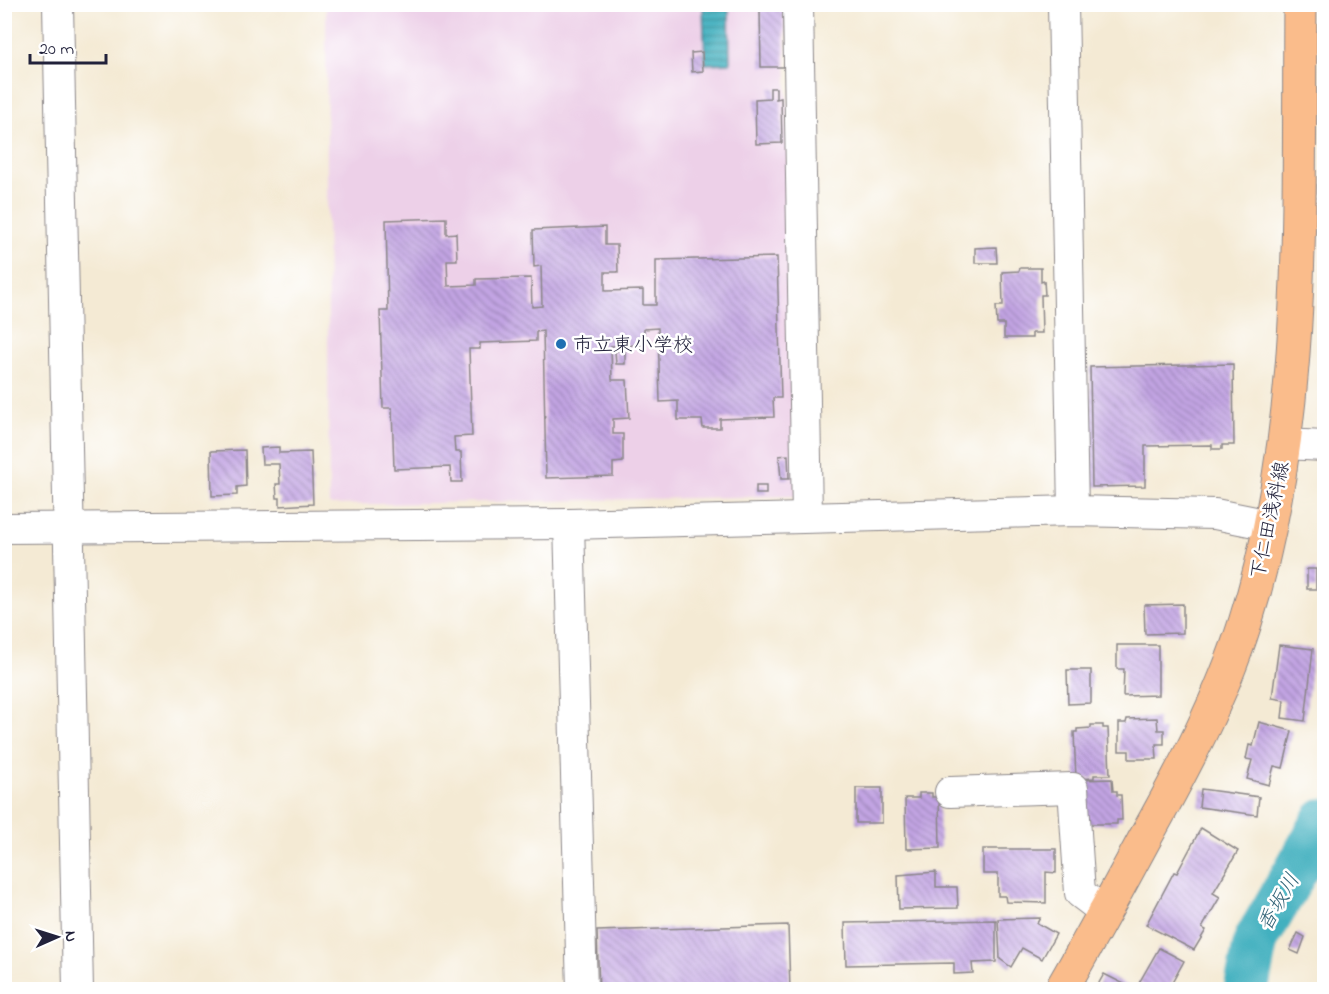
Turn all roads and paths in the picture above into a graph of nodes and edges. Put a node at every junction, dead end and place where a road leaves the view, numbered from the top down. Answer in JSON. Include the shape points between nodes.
{"nodes":[{"id":1,"x":58,"y":4,"type":"edge"},
{"id":2,"x":798,"y":4,"type":"edge"},
{"id":3,"x":1063,"y":4,"type":"edge"},
{"id":4,"x":1300,"y":4,"type":"edge"},
{"id":5,"x":1285,"y":444,"type":"junction"},
{"id":6,"x":1324,"y":446,"type":"edge"},
{"id":7,"x":1073,"y":511,"type":"junction"},
{"id":8,"x":807,"y":517,"type":"junction"},
{"id":9,"x":569,"y":524,"type":"junction"},
{"id":10,"x":1270,"y":525,"type":"junction"},
{"id":11,"x":69,"y":527,"type":"junction"},
{"id":12,"x":4,"y":528,"type":"edge"},
{"id":13,"x":950,"y":792,"type":"dead end"},
{"id":14,"x":1105,"y":912,"type":"junction"},
{"id":15,"x":78,"y":990,"type":"edge"},
{"id":16,"x":582,"y":990,"type":"edge"},
{"id":17,"x":1061,"y":990,"type":"edge"}],
"edges":[{"from":1,"to":11,"type":"street"},
{"from":2,"to":8,"type":"street"},
{"from":3,"to":7,"type":"street"},
{"from":4,"to":5,"type":"main road","name":"下仁田浅科線","via":[[1298,281]]},
{"from":5,"to":6,"type":"street"},
{"from":5,"to":10,"type":"main road","name":"下仁田浅科線"},
{"from":7,"to":8,"type":"street"},
{"from":7,"to":10,"type":"street","via":[[1215,514]]},
{"from":8,"to":9,"type":"street"},
{"from":9,"to":11,"type":"street"},
{"from":9,"to":16,"type":"street"},
{"from":10,"to":14,"type":"main road","name":"下仁田浅科線","via":[[1245,625],[1222,686],[1192,753]]},
{"from":11,"to":12,"type":"street"},
{"from":11,"to":15,"type":"street"},
{"from":13,"to":14,"type":"street","via":[[1073,788],[1080,893]]},
{"from":14,"to":17,"type":"main road","name":"下仁田浅科線"}]}
